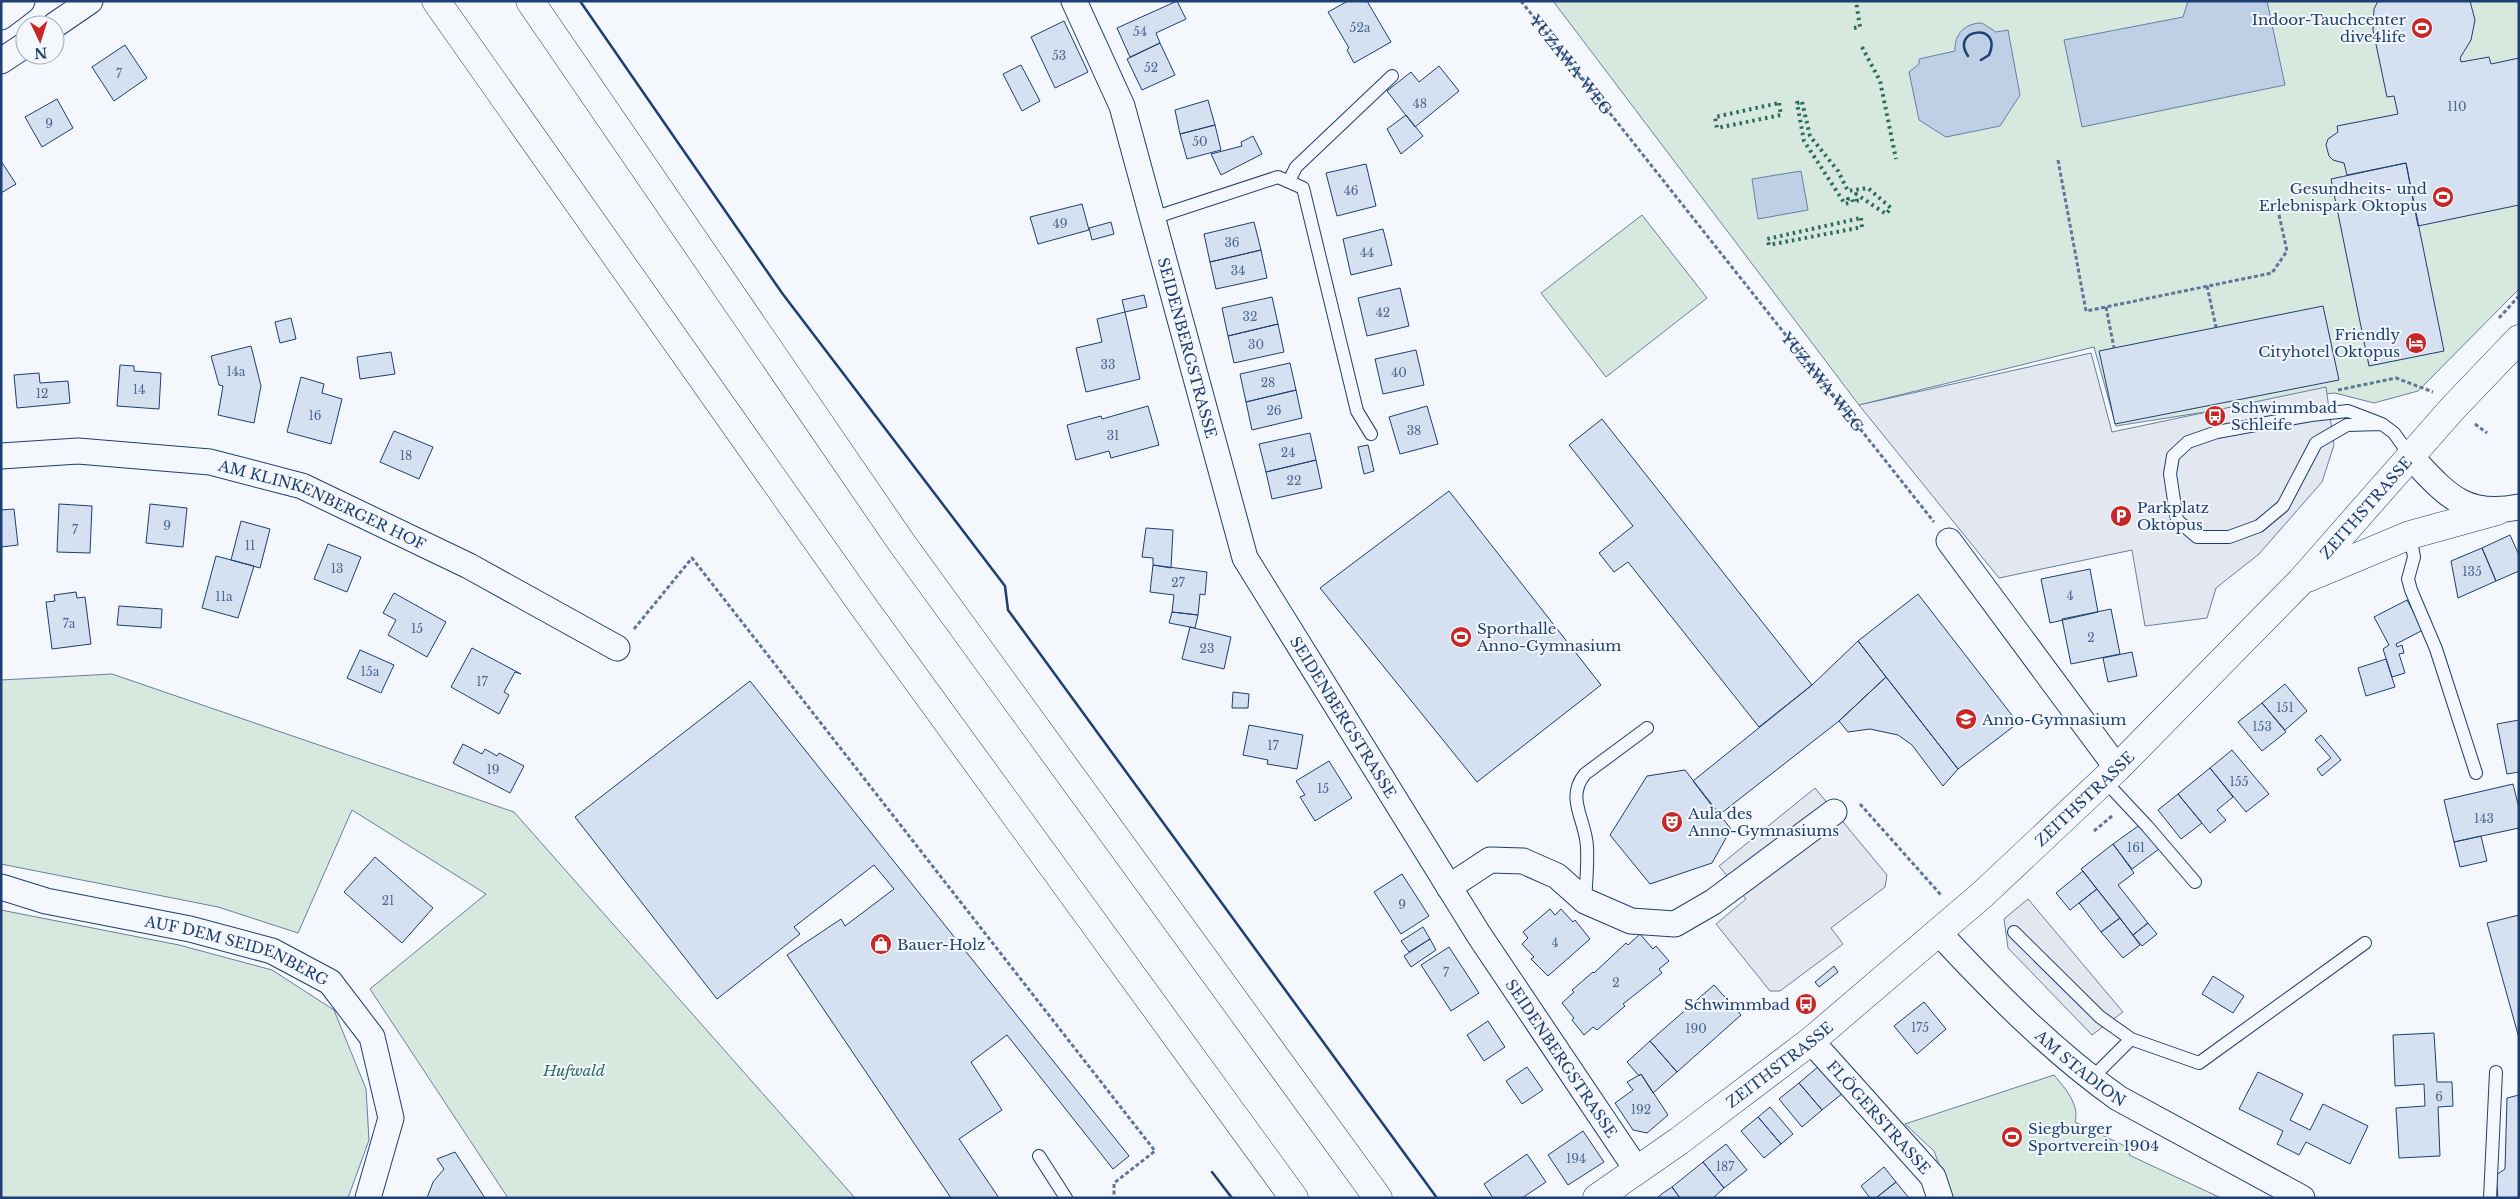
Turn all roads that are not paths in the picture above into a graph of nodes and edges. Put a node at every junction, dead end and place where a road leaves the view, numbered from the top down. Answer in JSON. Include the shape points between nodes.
{"nodes":[{"id":1,"x":22,"y":1,"type":"edge"},
{"id":2,"x":90,"y":1,"type":"edge"},
{"id":3,"x":436,"y":1,"type":"edge"},
{"id":4,"x":530,"y":1,"type":"edge"},
{"id":5,"x":1074,"y":1,"type":"edge"},
{"id":6,"x":1,"y":17,"type":"edge"},
{"id":7,"x":65,"y":18,"type":"edge"},
{"id":8,"x":15,"y":52,"type":"edge"},
{"id":9,"x":1,"y":61,"type":"edge"},
{"id":10,"x":1392,"y":76,"type":"dead end"},
{"id":11,"x":1288,"y":181,"type":"junction"},
{"id":12,"x":1152,"y":218,"type":"junction"},
{"id":13,"x":2519,"y":339,"type":"edge"},
{"id":14,"x":2382,"y":424,"type":"junction"},
{"id":15,"x":1371,"y":434,"type":"dead end"},
{"id":16,"x":1,"y":456,"type":"edge"},
{"id":17,"x":2411,"y":457,"type":"junction"},
{"id":18,"x":2508,"y":509,"type":"edge"},
{"id":19,"x":2410,"y":535,"type":"junction"},
{"id":20,"x":1948,"y":541,"type":"road end"},
{"id":21,"x":2301,"y":580,"type":"junction"},
{"id":22,"x":617,"y":648,"type":"road end"},
{"id":23,"x":1647,"y":728,"type":"dead end"},
{"id":24,"x":2476,"y":773,"type":"dead end"},
{"id":25,"x":2111,"y":774,"type":"junction"},
{"id":26,"x":1834,"y":812,"type":"road end"},
{"id":27,"x":2195,"y":882,"type":"dead end"},
{"id":28,"x":1,"y":887,"type":"edge"},
{"id":29,"x":1449,"y":887,"type":"junction"},
{"id":30,"x":1585,"y":901,"type":"junction"},
{"id":31,"x":2014,"y":932,"type":"dead end"},
{"id":32,"x":1939,"y":933,"type":"junction"},
{"id":33,"x":2366,"y":943,"type":"dead end"},
{"id":34,"x":2131,"y":1038,"type":"junction"},
{"id":35,"x":1811,"y":1041,"type":"junction"},
{"id":36,"x":2496,"y":1072,"type":"dead end"},
{"id":37,"x":2091,"y":1079,"type":"junction"},
{"id":38,"x":1039,"y":1156,"type":"dead end"},
{"id":39,"x":1637,"y":1170,"type":"junction"},
{"id":40,"x":368,"y":1198,"type":"edge"},
{"id":41,"x":1066,"y":1198,"type":"edge"},
{"id":42,"x":1294,"y":1198,"type":"edge"},
{"id":43,"x":1378,"y":1198,"type":"edge"},
{"id":44,"x":1597,"y":1198,"type":"edge"},
{"id":45,"x":1940,"y":1198,"type":"edge"},
{"id":46,"x":2302,"y":1198,"type":"edge"},
{"id":47,"x":2490,"y":1198,"type":"edge"}],
"edges":[{"from":1,"to":6,"type":"street"},
{"from":2,"to":7,"type":"street"},
{"from":3,"to":42,"type":"main road","via":[[863,606]]},
{"from":4,"to":43,"type":"main road","via":[[902,542]]},
{"from":5,"to":12,"type":"street","name":"SEIDENBERGSTRASSE","via":[[1122,106]]},
{"from":8,"to":9,"type":"street"},
{"from":10,"to":11,"type":"lane","via":[[1296,167]]},
{"from":11,"to":12,"type":"lane","via":[[1278,177]]},
{"from":11,"to":15,"type":"lane","via":[[1303,188],[1357,411]]},
{"from":12,"to":29,"type":"street","name":"SEIDENBERGSTRASSE","via":[[1244,558]]},
{"from":13,"to":17,"type":"main road","name":"ZEITHSTRASSE"},
{"from":14,"to":14,"type":"lane","via":[[2348,411],[2217,432],[2188,442],[2173,456],[2170,474],[2177,520],[2197,537],[2229,537],[2259,526],[2283,506],[2316,443],[2347,425]]},
{"from":14,"to":17,"type":"lane","via":[[2394,433]]},
{"from":16,"to":22,"type":"street","name":"AM KLINKENBERGER HOF","via":[[78,451],[210,462],[302,486],[469,566]]},
{"from":17,"to":18,"type":"street","via":[[2453,499],[2473,507]]},
{"from":17,"to":21,"type":"main road","name":"ZEITHSTRASSE"},
{"from":18,"to":19,"type":"main road"},
{"from":19,"to":21,"type":"main road"},
{"from":19,"to":24,"type":"lane","via":[[2414,556],[2408,580],[2436,648]]},
{"from":20,"to":25,"type":"street"},
{"from":21,"to":25,"type":"main road","name":"ZEITHSTRASSE"},
{"from":23,"to":30,"type":"lane","via":[[1577,783],[1575,798],[1587,844]]},
{"from":25,"to":27,"type":"lane","via":[[2147,826]]},
{"from":25,"to":32,"type":"main road","name":"ZEITHSTRASSE"},
{"from":26,"to":30,"type":"street","via":[[1713,902],[1675,924],[1631,921]]},
{"from":28,"to":40,"type":"street","name":"AUF DEM SEIDENBERG","via":[[46,902],[190,929],[272,951],[330,982],[372,1037],[391,1118]]},
{"from":29,"to":30,"type":"street","via":[[1490,860],[1523,861],[1557,876]]},
{"from":29,"to":39,"type":"street","name":"SEIDENBERGSTRASSE"},
{"from":31,"to":34,"type":"lane","via":[[2100,1017]]},
{"from":32,"to":35,"type":"main road","name":"ZEITHSTRASSE"},
{"from":32,"to":37,"type":"street","name":"AM STADION","via":[[2046,1040]]},
{"from":33,"to":34,"type":"lane","via":[[2199,1063]]},
{"from":34,"to":37,"type":"lane"},
{"from":35,"to":39,"type":"main road","name":"ZEITHSTRASSE"},
{"from":35,"to":45,"type":"street","name":"FLÖGERSTRASSE","via":[[1933,1177]]},
{"from":36,"to":47,"type":"lane"},
{"from":37,"to":46,"type":"street","name":"AM STADION","via":[[2118,1098]]},
{"from":38,"to":41,"type":"lane"},
{"from":39,"to":44,"type":"main road","name":"ZEITHSTRASSE"}]}
